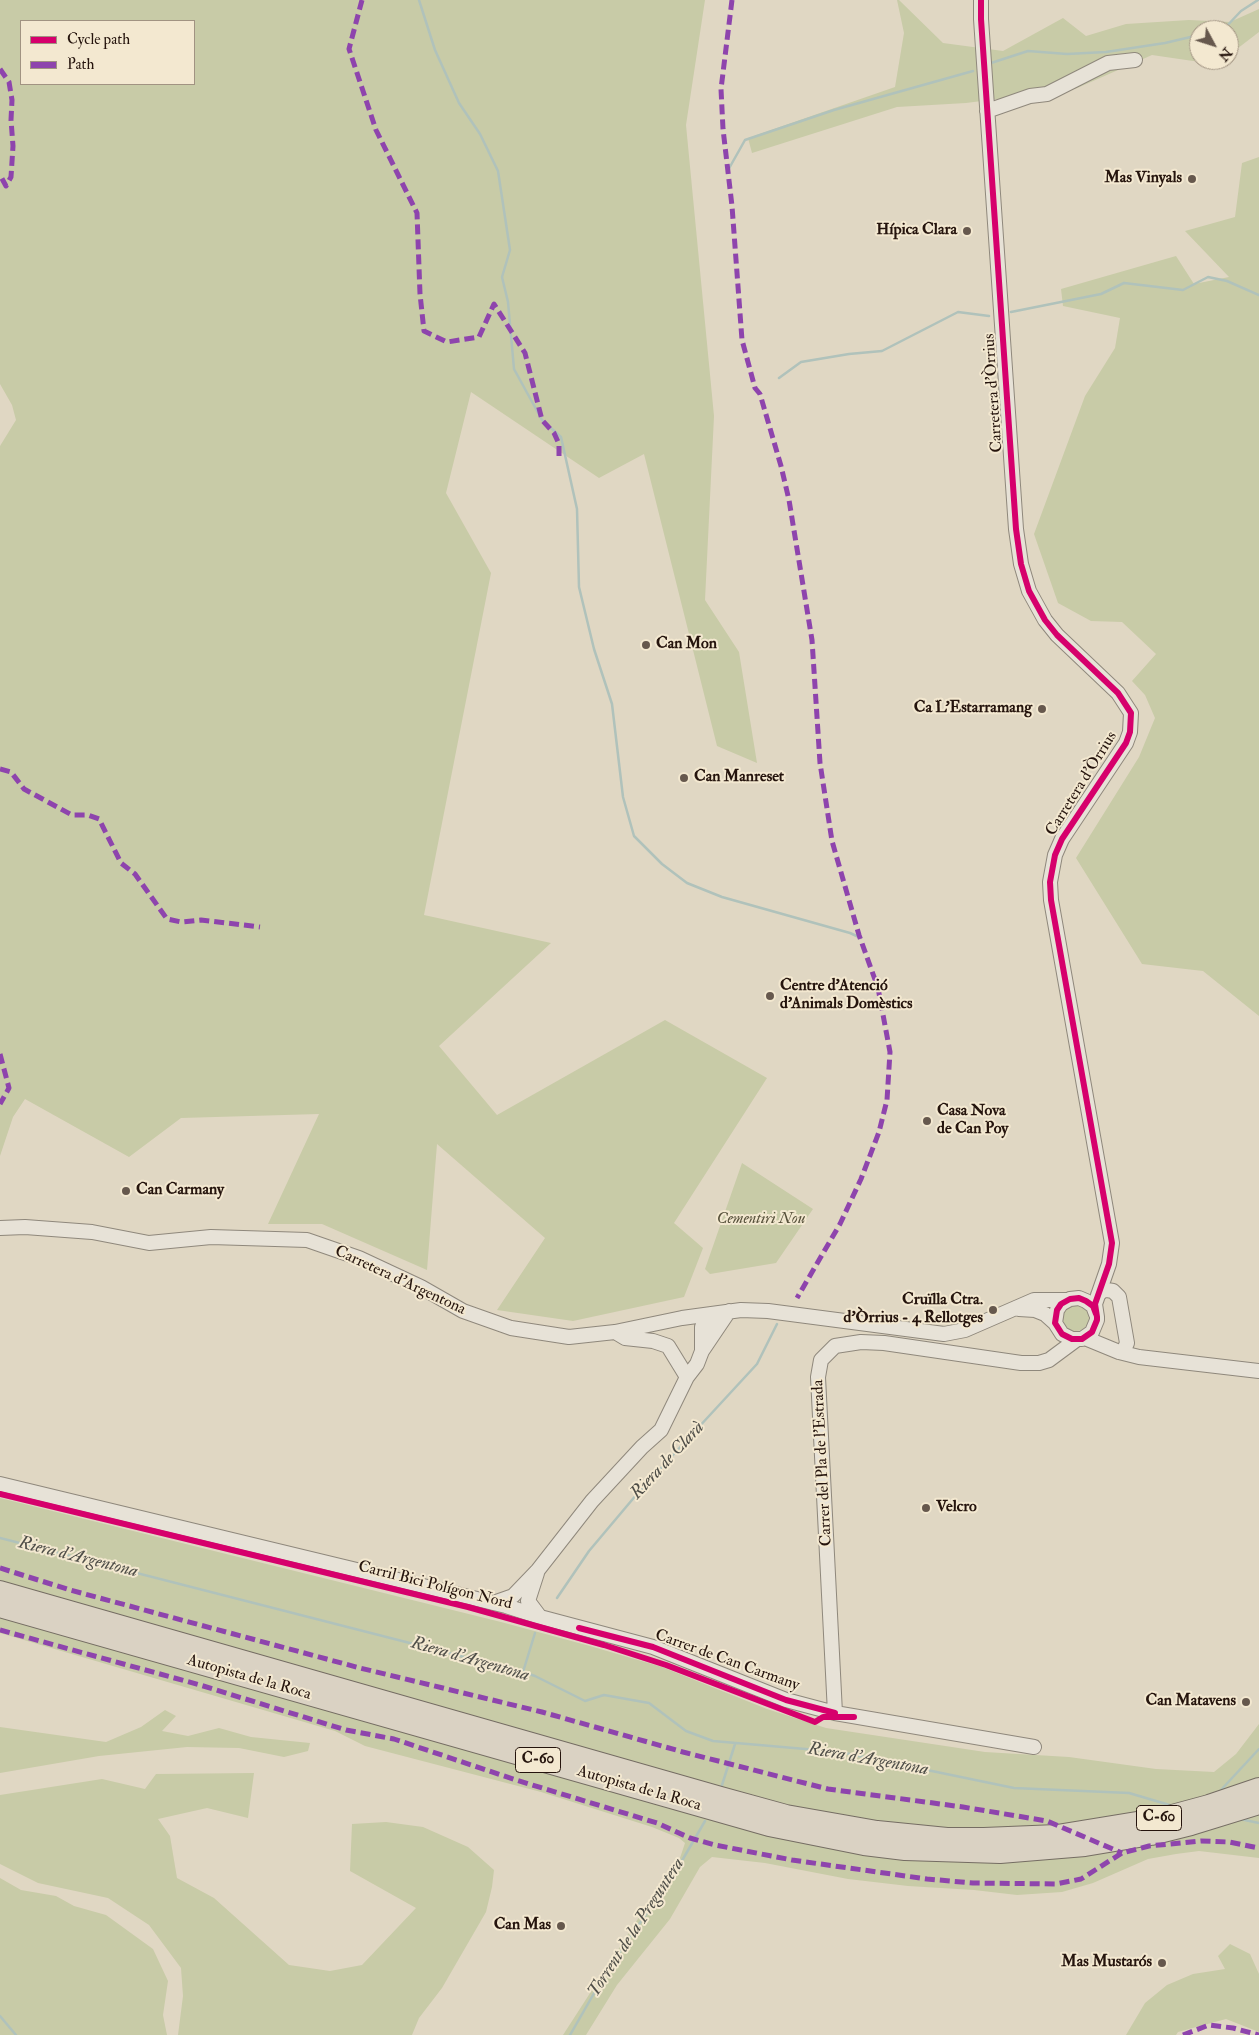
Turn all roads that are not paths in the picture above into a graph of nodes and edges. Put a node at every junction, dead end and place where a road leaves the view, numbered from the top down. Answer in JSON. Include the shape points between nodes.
{"nodes":[{"id":1,"x":982,"y":0,"type":"edge"},
{"id":2,"x":1135,"y":60,"type":"dead end"},
{"id":3,"x":987,"y":111,"type":"junction"},
{"id":4,"x":0,"y":1228,"type":"edge"},
{"id":5,"x":1099,"y":1291,"type":"junction"},
{"id":6,"x":1073,"y":1299,"type":"junction"},
{"id":7,"x":1016,"y":1309,"type":"junction"},
{"id":8,"x":729,"y":1311,"type":"junction"},
{"id":9,"x":711,"y":1314,"type":"junction"},
{"id":10,"x":1096,"y":1319,"type":"junction"},
{"id":11,"x":1057,"y":1327,"type":"junction"},
{"id":12,"x":615,"y":1332,"type":"junction"},
{"id":13,"x":1080,"y":1339,"type":"junction"},
{"id":14,"x":1114,"y":1350,"type":"junction"},
{"id":15,"x":702,"y":1351,"type":"junction"},
{"id":16,"x":1049,"y":1360,"type":"junction"},
{"id":17,"x":1259,"y":1371,"type":"edge"},
{"id":18,"x":687,"y":1377,"type":"junction"},
{"id":19,"x":0,"y":1484,"type":"edge"},
{"id":20,"x":538,"y":1570,"type":"junction"},
{"id":21,"x":0,"y":1591,"type":"edge"},
{"id":22,"x":493,"y":1603,"type":"junction"},
{"id":23,"x":0,"y":1607,"type":"edge"},
{"id":24,"x":540,"y":1617,"type":"junction"},
{"id":25,"x":836,"y":1713,"type":"junction"},
{"id":26,"x":1034,"y":1747,"type":"dead end"},
{"id":27,"x":1259,"y":1788,"type":"edge"},
{"id":28,"x":1259,"y":1804,"type":"edge"}],
"edges":[{"from":1,"to":3,"type":"street","name":"Carretera d'Òrrius"},
{"from":2,"to":3,"type":"street","via":[[1108,63],[1054,92],[1030,96]]},
{"from":3,"to":5,"type":"street","name":"Carretera d'Òrrius","via":[[1021,564],[1029,591],[1045,620],[1118,693],[1131,713],[1126,743],[1062,839],[1050,882],[1112,1243],[1110,1264]]},
{"from":4,"to":12,"type":"street","name":"Carretera d'Argentona","via":[[92,1232],[149,1242],[211,1237],[307,1240],[359,1258],[463,1311],[511,1328],[569,1337]]},
{"from":5,"to":6,"type":"street"},
{"from":5,"to":10,"type":"street","name":"Carretera d'Òrrius","via":[[1095,1304]]},
{"from":5,"to":14,"type":"street","via":[[1112,1291],[1118,1297],[1127,1343],[1124,1350]]},
{"from":6,"to":7,"type":"street","via":[[1034,1300]]},
{"from":6,"to":10,"type":"street","via":[[1090,1303]]},
{"from":6,"to":11,"type":"street","via":[[1057,1310]]},
{"from":7,"to":8,"type":"street","name":"Carretera d'Argentona","via":[[965,1330],[944,1334],[768,1311]]},
{"from":7,"to":11,"type":"street","via":[[1045,1314]]},
{"from":8,"to":9,"type":"street","name":"Carretera d'Argentona"},
{"from":8,"to":15,"type":"street"},
{"from":9,"to":12,"type":"street","name":"Carretera d'Argentona"},
{"from":9,"to":15,"type":"street","via":[[702,1327]]},
{"from":10,"to":13,"type":"street","via":[[1092,1332]]},
{"from":10,"to":14,"type":"street"},
{"from":11,"to":13,"type":"street","via":[[1068,1338]]},
{"from":11,"to":16,"type":"street","via":[[1056,1346]]},
{"from":12,"to":18,"type":"street","via":[[625,1338],[668,1346]]},
{"from":13,"to":14,"type":"street"},
{"from":13,"to":16,"type":"street","name":"Carrer del Pla de l'Estrada"},
{"from":14,"to":17,"type":"street","via":[[1140,1357]]},
{"from":15,"to":18,"type":"street"},
{"from":16,"to":25,"type":"street","name":"Carrer del Pla de l'Estrada","via":[[1021,1363],[860,1342],[835,1346],[821,1360],[818,1377]]},
{"from":18,"to":20,"type":"street","via":[[661,1430],[592,1501]]},
{"from":19,"to":22,"type":"street","name":"Carrer de Can Carmany"},
{"from":20,"to":22,"type":"street","via":[[513,1596]]},
{"from":20,"to":24,"type":"street","via":[[528,1601]]},
{"from":21,"to":27,"type":"highway","name":"Autopista de la Roca","number":"C-60","via":[[786,1815],[877,1831],[984,1838],[1102,1829],[1161,1818]]},
{"from":22,"to":24,"type":"street","name":"Carrer de Can Carmany"},
{"from":23,"to":28,"type":"highway","name":"Autopista de la Roca","number":"C-60","via":[[769,1826],[829,1839],[905,1850],[1024,1852],[1114,1842],[1167,1831]]},
{"from":24,"to":25,"type":"street","name":"Carrer de Can Carmany","via":[[653,1647],[786,1700]]},
{"from":25,"to":26,"type":"street","name":"Carrer de Can Carmany"}]}
